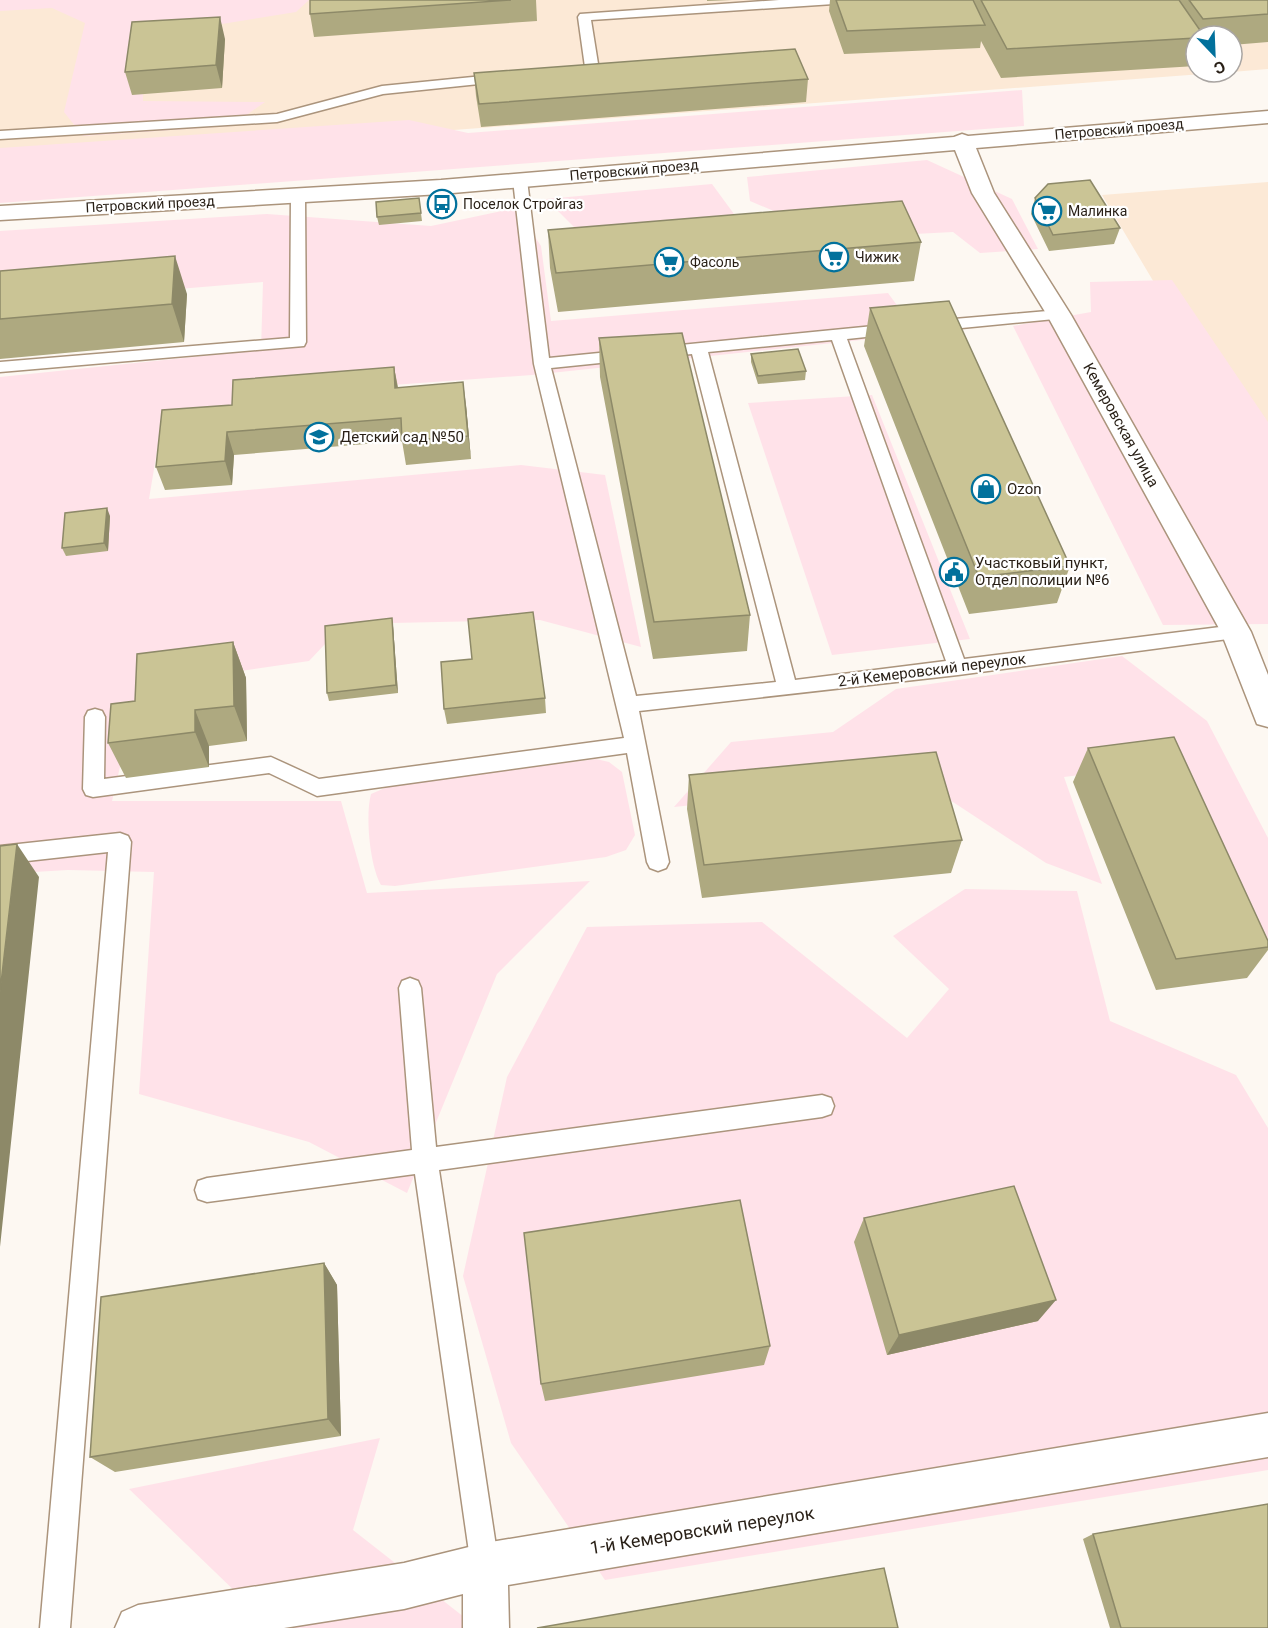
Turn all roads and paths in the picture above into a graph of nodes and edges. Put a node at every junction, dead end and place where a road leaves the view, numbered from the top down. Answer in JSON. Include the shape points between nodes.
{"nodes":[{"id":1,"x":834,"y":0,"type":"edge"},
{"id":2,"x":557,"y":73,"type":"edge"},
{"id":3,"x":522,"y":76,"type":"edge"},
{"id":4,"x":1268,"y":117,"type":"edge"},
{"id":5,"x":0,"y":135,"type":"edge"},
{"id":6,"x":962,"y":141,"type":"junction"},
{"id":7,"x":520,"y":180,"type":"junction"},
{"id":8,"x":298,"y":195,"type":"junction"},
{"id":9,"x":0,"y":213,"type":"edge"},
{"id":10,"x":1059,"y":315,"type":"junction"},
{"id":11,"x":838,"y":334,"type":"junction"},
{"id":12,"x":699,"y":348,"type":"junction"},
{"id":13,"x":542,"y":363,"type":"junction"},
{"id":14,"x":0,"y":367,"type":"edge"},
{"id":15,"x":1236,"y":632,"type":"junction"},
{"id":16,"x":958,"y":668,"type":"junction"},
{"id":17,"x":787,"y":688,"type":"junction"},
{"id":18,"x":628,"y":705,"type":"junction"},
{"id":19,"x":1268,"y":715,"type":"edge"},
{"id":20,"x":95,"y":717,"type":"dead end"},
{"id":21,"x":636,"y":744,"type":"junction"},
{"id":22,"x":0,"y":855,"type":"edge"},
{"id":23,"x":658,"y":862,"type":"dead end"},
{"id":24,"x":410,"y":988,"type":"dead end"},
{"id":25,"x":822,"y":1106,"type":"dead end"},
{"id":26,"x":425,"y":1160,"type":"junction"},
{"id":27,"x":207,"y":1190,"type":"dead end"},
{"id":28,"x":1268,"y":1436,"type":"edge"},
{"id":29,"x":485,"y":1566,"type":"junction"},
{"id":30,"x":55,"y":1628,"type":"edge"},
{"id":31,"x":138,"y":1628,"type":"edge"},
{"id":32,"x":486,"y":1628,"type":"edge"}],
"edges":[{"from":1,"to":2,"type":"lane","via":[[584,17],[592,70]]},
{"from":3,"to":5,"type":"lane","via":[[382,90],[277,118]]},
{"from":4,"to":6,"type":"street","name":"Петровский проезд"},
{"from":6,"to":7,"type":"street","name":"Петровский проезд"},
{"from":6,"to":10,"type":"street","name":"Кемеровская улица","via":[[983,193]]},
{"from":7,"to":8,"type":"street","name":"Петровский проезд"},
{"from":7,"to":13,"type":"lane"},
{"from":8,"to":9,"type":"street","name":"Петровский проезд"},
{"from":8,"to":14,"type":"lane","via":[[298,342]]},
{"from":10,"to":11,"type":"lane"},
{"from":10,"to":15,"type":"street","name":"Кемеровская улица"},
{"from":11,"to":12,"type":"lane"},
{"from":11,"to":16,"type":"lane"},
{"from":12,"to":13,"type":"lane"},
{"from":12,"to":17,"type":"lane"},
{"from":13,"to":18,"type":"lane"},
{"from":15,"to":16,"type":"lane","name":"2-й Кемеровский переулок"},
{"from":15,"to":19,"type":"street","name":"Кемеровская улица"},
{"from":16,"to":17,"type":"lane","name":"2-й Кемеровский переулок"},
{"from":17,"to":18,"type":"lane","name":"2-й Кемеровский переулок"},
{"from":18,"to":21,"type":"lane"},
{"from":20,"to":21,"type":"lane","via":[[93,789],[271,765],[317,788]]},
{"from":21,"to":23,"type":"lane"},
{"from":22,"to":30,"type":"lane","via":[[120,842]]},
{"from":24,"to":26,"type":"lane"},
{"from":25,"to":26,"type":"lane"},
{"from":26,"to":27,"type":"lane"},
{"from":26,"to":29,"type":"lane"},
{"from":28,"to":29,"type":"street","name":"1-й Кемеровский переулок"},
{"from":29,"to":31,"type":"street","name":"1-й Кемеровский переулок","via":[[404,1586]]},
{"from":29,"to":32,"type":"street"}]}
